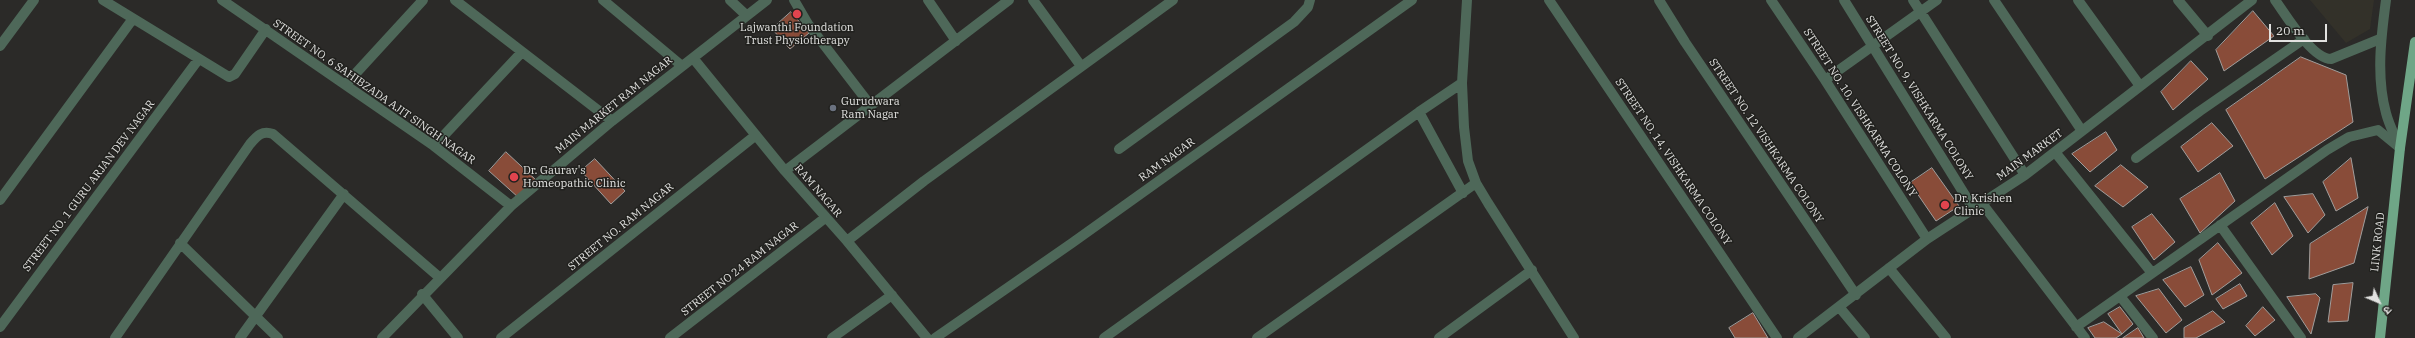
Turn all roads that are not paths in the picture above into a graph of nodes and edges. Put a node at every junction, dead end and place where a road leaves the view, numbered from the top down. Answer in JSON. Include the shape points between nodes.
{"nodes":[{"id":1,"x":34,"y":0,"type":"edge"},
{"id":2,"x":103,"y":0,"type":"edge"},
{"id":3,"x":222,"y":0,"type":"edge"},
{"id":4,"x":423,"y":0,"type":"edge"},
{"id":5,"x":455,"y":0,"type":"edge"},
{"id":6,"x":603,"y":0,"type":"edge"},
{"id":7,"x":730,"y":0,"type":"edge"},
{"id":8,"x":767,"y":0,"type":"edge"},
{"id":9,"x":794,"y":0,"type":"edge"},
{"id":10,"x":928,"y":0,"type":"edge"},
{"id":11,"x":1009,"y":0,"type":"edge"},
{"id":12,"x":1033,"y":0,"type":"edge"},
{"id":13,"x":1173,"y":0,"type":"edge"},
{"id":14,"x":1310,"y":0,"type":"edge"},
{"id":15,"x":1412,"y":0,"type":"edge"},
{"id":16,"x":1467,"y":0,"type":"edge"},
{"id":17,"x":1549,"y":0,"type":"edge"},
{"id":18,"x":1659,"y":0,"type":"edge"},
{"id":19,"x":1771,"y":0,"type":"edge"},
{"id":20,"x":1844,"y":0,"type":"edge"},
{"id":21,"x":1913,"y":0,"type":"edge"},
{"id":22,"x":1937,"y":0,"type":"edge"},
{"id":23,"x":1994,"y":0,"type":"edge"},
{"id":24,"x":2078,"y":0,"type":"edge"},
{"id":25,"x":2178,"y":0,"type":"edge"},
{"id":26,"x":2252,"y":0,"type":"edge"},
{"id":27,"x":2275,"y":0,"type":"edge"},
{"id":28,"x":2386,"y":0,"type":"edge"},
{"id":29,"x":1921,"y":12,"type":"junction"},
{"id":30,"x":746,"y":15,"type":"junction"},
{"id":31,"x":132,"y":20,"type":"junction"},
{"id":32,"x":266,"y":29,"type":"junction"},
{"id":33,"x":2208,"y":36,"type":"junction"},
{"id":34,"x":2304,"y":39,"type":"junction"},
{"id":35,"x":2380,"y":39,"type":"junction"},
{"id":36,"x":956,"y":41,"type":"junction"},
{"id":37,"x":2415,"y":42,"type":"edge"},
{"id":38,"x":0,"y":46,"type":"edge"},
{"id":39,"x":1874,"y":46,"type":"junction"},
{"id":40,"x":522,"y":52,"type":"junction"},
{"id":41,"x":694,"y":58,"type":"junction"},
{"id":42,"x":198,"y":60,"type":"junction"},
{"id":43,"x":682,"y":66,"type":"junction"},
{"id":44,"x":1081,"y":66,"type":"junction"},
{"id":45,"x":1825,"y":80,"type":"junction"},
{"id":46,"x":1462,"y":83,"type":"junction"},
{"id":47,"x":346,"y":84,"type":"junction"},
{"id":48,"x":2140,"y":86,"type":"junction"},
{"id":49,"x":871,"y":106,"type":"junction"},
{"id":50,"x":1418,"y":112,"type":"junction"},
{"id":51,"x":612,"y":121,"type":"junction"},
{"id":52,"x":2082,"y":131,"type":"junction"},
{"id":53,"x":756,"y":135,"type":"junction"},
{"id":54,"x":434,"y":146,"type":"junction"},
{"id":55,"x":2400,"y":148,"type":"junction"},
{"id":56,"x":1119,"y":149,"type":"dead end"},
{"id":57,"x":2055,"y":152,"type":"junction"},
{"id":58,"x":2136,"y":158,"type":"dead end"},
{"id":59,"x":785,"y":171,"type":"junction"},
{"id":60,"x":2025,"y":175,"type":"junction"},
{"id":61,"x":1476,"y":183,"type":"junction"},
{"id":62,"x":1463,"y":193,"type":"junction"},
{"id":63,"x":344,"y":194,"type":"junction"},
{"id":64,"x":0,"y":200,"type":"edge"},
{"id":65,"x":1981,"y":202,"type":"junction"},
{"id":66,"x":511,"y":206,"type":"junction"},
{"id":67,"x":1973,"y":208,"type":"junction"},
{"id":68,"x":825,"y":218,"type":"junction"},
{"id":69,"x":2220,"y":225,"type":"junction"},
{"id":70,"x":1927,"y":239,"type":"junction"},
{"id":71,"x":847,"y":241,"type":"junction"},
{"id":72,"x":180,"y":243,"type":"junction"},
{"id":73,"x":1889,"y":268,"type":"junction"},
{"id":74,"x":1532,"y":270,"type":"junction"},
{"id":75,"x":2152,"y":273,"type":"junction"},
{"id":76,"x":440,"y":277,"type":"junction"},
{"id":77,"x":422,"y":294,"type":"junction"},
{"id":78,"x":892,"y":295,"type":"junction"},
{"id":79,"x":1856,"y":295,"type":"junction"},
{"id":80,"x":2120,"y":296,"type":"junction"},
{"id":81,"x":1840,"y":308,"type":"junction"},
{"id":82,"x":256,"y":317,"type":"junction"},
{"id":83,"x":0,"y":327,"type":"edge"},
{"id":84,"x":2076,"y":327,"type":"junction"},
{"id":85,"x":115,"y":338,"type":"edge"},
{"id":86,"x":240,"y":338,"type":"edge"},
{"id":87,"x":278,"y":338,"type":"edge"},
{"id":88,"x":382,"y":338,"type":"edge"},
{"id":89,"x":458,"y":338,"type":"edge"},
{"id":90,"x":501,"y":338,"type":"edge"},
{"id":91,"x":670,"y":338,"type":"edge"},
{"id":92,"x":832,"y":338,"type":"edge"},
{"id":93,"x":927,"y":338,"type":"edge"},
{"id":94,"x":935,"y":338,"type":"edge"},
{"id":95,"x":1104,"y":338,"type":"edge"},
{"id":96,"x":1258,"y":338,"type":"edge"},
{"id":97,"x":1439,"y":338,"type":"edge"},
{"id":98,"x":1574,"y":338,"type":"edge"},
{"id":99,"x":1777,"y":338,"type":"edge"},
{"id":100,"x":1798,"y":338,"type":"edge"},
{"id":101,"x":1865,"y":338,"type":"edge"},
{"id":102,"x":1946,"y":338,"type":"edge"},
{"id":103,"x":2084,"y":338,"type":"edge"},
{"id":104,"x":2153,"y":338,"type":"edge"},
{"id":105,"x":2301,"y":338,"type":"edge"},
{"id":106,"x":2380,"y":338,"type":"edge"}],
"edges":[{"from":1,"to":38,"type":"street"},
{"from":2,"to":31,"type":"street"},
{"from":3,"to":32,"type":"street","name":"STREET NO. 6 SAHIBZADA AJIT SINGH NAGAR"},
{"from":4,"to":47,"type":"street"},
{"from":5,"to":40,"type":"street"},
{"from":6,"to":43,"type":"street"},
{"from":7,"to":30,"type":"street"},
{"from":8,"to":30,"type":"street","name":"MAIN MARKET RAM NAGAR"},
{"from":9,"to":49,"type":"street","via":[[808,24]]},
{"from":10,"to":36,"type":"street"},
{"from":11,"to":36,"type":"street"},
{"from":12,"to":44,"type":"street"},
{"from":13,"to":44,"type":"street"},
{"from":14,"to":56,"type":"street","via":[[1308,7],[1294,22]]},
{"from":15,"to":94,"type":"street","name":"RAM NAGAR"},
{"from":16,"to":46,"type":"street"},
{"from":17,"to":99,"type":"street","name":"STREET NO. 14, VISHKARMA COLONY"},
{"from":18,"to":79,"type":"street","name":"STREET NO. 12 VISHKARMA COLONY","via":[[1684,42]]},
{"from":19,"to":45,"type":"street","name":"STREET NO. 10, VISHKARMA COLONY"},
{"from":20,"to":39,"type":"street","name":"STREET NO. 9, VISHKARMA COLONY"},
{"from":21,"to":29,"type":"street"},
{"from":22,"to":29,"type":"street"},
{"from":23,"to":52,"type":"street"},
{"from":24,"to":48,"type":"street"},
{"from":25,"to":33,"type":"street"},
{"from":26,"to":33,"type":"street","name":"MAIN MARKET"},
{"from":27,"to":34,"type":"street"},
{"from":28,"to":35,"type":"street"},
{"from":29,"to":39,"type":"street"},
{"from":29,"to":60,"type":"street"},
{"from":30,"to":41,"type":"street","name":"MAIN MARKET RAM NAGAR"},
{"from":31,"to":42,"type":"street"},
{"from":31,"to":64,"type":"street"},
{"from":32,"to":42,"type":"street","via":[[232,77]]},
{"from":32,"to":47,"type":"street","name":"STREET NO. 6 SAHIBZADA AJIT SINGH NAGAR"},
{"from":33,"to":48,"type":"street","name":"MAIN MARKET"},
{"from":34,"to":35,"type":"street","via":[[2324,59],[2331,59]]},
{"from":34,"to":58,"type":"street"},
{"from":35,"to":55,"type":"street","via":[[2382,94],[2386,114]]},
{"from":36,"to":49,"type":"street"},
{"from":37,"to":55,"type":"main road","name":"LINK ROAD"},
{"from":39,"to":45,"type":"street"},
{"from":39,"to":67,"type":"street","name":"STREET NO. 9, VISHKARMA COLONY"},
{"from":40,"to":51,"type":"street"},
{"from":40,"to":54,"type":"street"},
{"from":41,"to":43,"type":"street","name":"MAIN MARKET RAM NAGAR"},
{"from":41,"to":53,"type":"street","name":"RAM NAGAR"},
{"from":42,"to":83,"type":"street","name":"STREET NO. 1 GURU ARJAN DEV NAGAR"},
{"from":43,"to":51,"type":"street","name":"MAIN MARKET RAM NAGAR"},
{"from":44,"to":71,"type":"street"},
{"from":45,"to":70,"type":"street","name":"STREET NO. 10, VISHKARMA COLONY"},
{"from":46,"to":50,"type":"street"},
{"from":46,"to":61,"type":"street","via":[[1468,161]]},
{"from":47,"to":54,"type":"street","name":"STREET NO. 6 SAHIBZADA AJIT SINGH NAGAR"},
{"from":48,"to":52,"type":"street","name":"MAIN MARKET"},
{"from":49,"to":59,"type":"street"},
{"from":50,"to":62,"type":"street"},
{"from":50,"to":95,"type":"street"},
{"from":51,"to":66,"type":"street","name":"MAIN MARKET RAM NAGAR"},
{"from":52,"to":57,"type":"street","name":"MAIN MARKET"},
{"from":53,"to":59,"type":"street","name":"RAM NAGAR"},
{"from":53,"to":90,"type":"street","name":"STREET NO. RAM NAGAR"},
{"from":54,"to":66,"type":"street","name":"STREET NO. 6 SAHIBZADA AJIT SINGH NAGAR"},
{"from":55,"to":69,"type":"street","via":[[2378,130],[2349,137]]},
{"from":55,"to":106,"type":"main road","name":"LINK ROAD"},
{"from":57,"to":60,"type":"street","name":"MAIN MARKET"},
{"from":57,"to":75,"type":"street"},
{"from":59,"to":68,"type":"street","name":"RAM NAGAR"},
{"from":60,"to":65,"type":"street","name":"MAIN MARKET"},
{"from":61,"to":62,"type":"street"},
{"from":61,"to":74,"type":"street"},
{"from":62,"to":96,"type":"street"},
{"from":63,"to":72,"type":"street","via":[[273,134],[262,133],[250,144]]},
{"from":63,"to":76,"type":"street"},
{"from":63,"to":82,"type":"street"},
{"from":65,"to":67,"type":"street","name":"MAIN MARKET"},
{"from":65,"to":84,"type":"street"},
{"from":66,"to":76,"type":"street","name":"MAIN MARKET RAM NAGAR"},
{"from":67,"to":70,"type":"street","name":"MAIN MARKET"},
{"from":68,"to":71,"type":"street","name":"RAM NAGAR"},
{"from":68,"to":91,"type":"street","name":"STREET NO 24 RAM NAGAR"},
{"from":69,"to":75,"type":"street"},
{"from":69,"to":105,"type":"street"},
{"from":70,"to":73,"type":"street","name":"MAIN MARKET"},
{"from":71,"to":78,"type":"street","name":"RAM NAGAR"},
{"from":72,"to":82,"type":"street"},
{"from":72,"to":85,"type":"street"},
{"from":73,"to":79,"type":"street","name":"MAIN MARKET"},
{"from":73,"to":102,"type":"street"},
{"from":74,"to":97,"type":"street"},
{"from":74,"to":98,"type":"street"},
{"from":75,"to":80,"type":"street"},
{"from":76,"to":77,"type":"street","name":"MAIN MARKET RAM NAGAR"},
{"from":77,"to":88,"type":"street","name":"MAIN MARKET RAM NAGAR"},
{"from":77,"to":89,"type":"street"},
{"from":78,"to":92,"type":"street"},
{"from":78,"to":93,"type":"street","name":"RAM NAGAR"},
{"from":79,"to":81,"type":"street","name":"MAIN MARKET"},
{"from":80,"to":84,"type":"street"},
{"from":80,"to":104,"type":"street"},
{"from":81,"to":100,"type":"street","name":"MAIN MARKET"},
{"from":81,"to":101,"type":"street"},
{"from":82,"to":86,"type":"street"},
{"from":82,"to":87,"type":"street"},
{"from":84,"to":103,"type":"street"}]}
